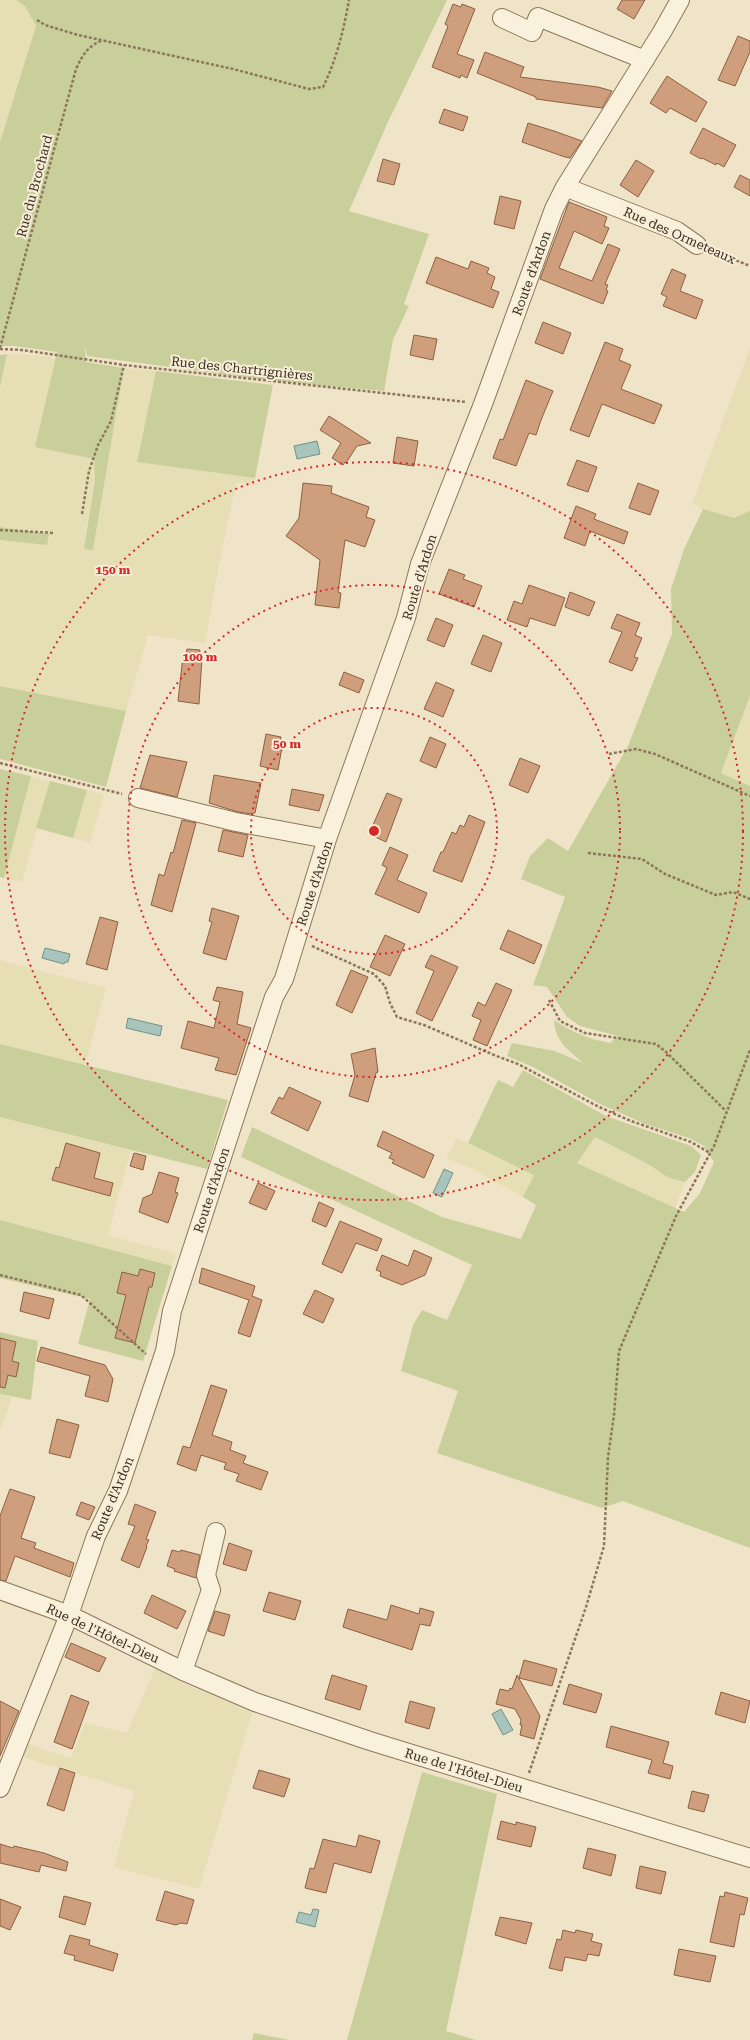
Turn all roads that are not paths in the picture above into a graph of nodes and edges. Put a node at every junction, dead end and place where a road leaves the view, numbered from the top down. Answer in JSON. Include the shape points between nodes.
{"nodes":[{"id":1,"x":680,"y":0,"type":"edge"},
{"id":2,"x":502,"y":18,"type":"dead end"},
{"id":3,"x":645,"y":60,"type":"junction"},
{"id":4,"x":565,"y":187,"type":"junction"},
{"id":5,"x":697,"y":245,"type":"road end"},
{"id":6,"x":138,"y":798,"type":"road end"},
{"id":7,"x":327,"y":839,"type":"junction"},
{"id":8,"x":216,"y":1532,"type":"dead end"},
{"id":9,"x":0,"y":1590,"type":"edge"},
{"id":10,"x":70,"y":1615,"type":"junction"},
{"id":11,"x":183,"y":1671,"type":"junction"},
{"id":12,"x":0,"y":1788,"type":"edge"},
{"id":13,"x":750,"y":1858,"type":"edge"}],
"edges":[{"from":1,"to":3,"type":"street","name":"Route d'Ardon"},
{"from":2,"to":3,"type":"street","via":[[532,32],[538,17]]},
{"from":3,"to":4,"type":"street","name":"Route d'Ardon"},
{"from":4,"to":5,"type":"street","name":"Rue des Ormeteaux","via":[[677,231]]},
{"from":4,"to":7,"type":"street","name":"Route d'Ardon","via":[[554,209],[483,404],[420,564],[406,618]]},
{"from":6,"to":7,"type":"street","via":[[236,822]]},
{"from":7,"to":10,"type":"street","name":"Route d'Ardon","via":[[284,979],[274,997],[172,1311],[161,1362],[118,1490],[96,1536]]},
{"from":8,"to":11,"type":"street","via":[[206,1575],[211,1590]]},
{"from":9,"to":10,"type":"street","name":"Rue de l'Hôtel-Dieu"},
{"from":10,"to":11,"type":"street","name":"Rue de l'Hôtel-Dieu"},
{"from":10,"to":12,"type":"street","name":"Route d'Ardon"},
{"from":11,"to":13,"type":"street","name":"Rue de l'Hôtel-Dieu","via":[[262,1704],[370,1741]]}]}
